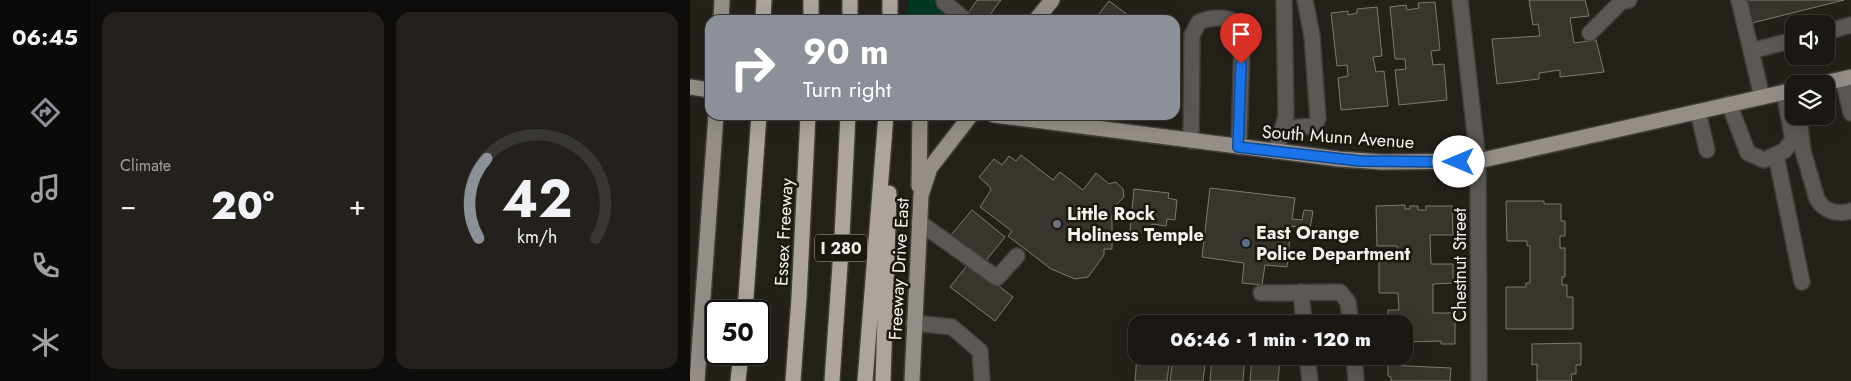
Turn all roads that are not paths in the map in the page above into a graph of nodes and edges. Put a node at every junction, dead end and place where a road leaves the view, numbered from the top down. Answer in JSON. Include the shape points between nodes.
{"nodes":[{"id":1,"x":722,"y":0,"type":"edge"},
{"id":2,"x":764,"y":0,"type":"edge"},
{"id":3,"x":811,"y":0,"type":"edge"},
{"id":4,"x":850,"y":0,"type":"edge"},
{"id":5,"x":890,"y":0,"type":"edge"},
{"id":6,"x":946,"y":0,"type":"edge"},
{"id":7,"x":1052,"y":0,"type":"edge"},
{"id":8,"x":1284,"y":0,"type":"edge"},
{"id":9,"x":1305,"y":0,"type":"edge"},
{"id":10,"x":1460,"y":0,"type":"edge"},
{"id":11,"x":1629,"y":0,"type":"edge"},
{"id":12,"x":1739,"y":0,"type":"edge"},
{"id":13,"x":722,"y":15,"type":"edge"},
{"id":14,"x":763,"y":15,"type":"edge"},
{"id":15,"x":811,"y":15,"type":"edge"},
{"id":16,"x":850,"y":15,"type":"edge"},
{"id":17,"x":890,"y":15,"type":"edge"},
{"id":18,"x":959,"y":15,"type":"edge"},
{"id":19,"x":1040,"y":15,"type":"edge"},
{"id":20,"x":1851,"y":25,"type":"edge"},
{"id":21,"x":1835,"y":29,"type":"edge"},
{"id":22,"x":1590,"y":33,"type":"dead end"},
{"id":23,"x":1785,"y":42,"type":"edge"},
{"id":24,"x":1751,"y":51,"type":"junction"},
{"id":25,"x":1847,"y":78,"type":"edge"},
{"id":26,"x":690,"y":87,"type":"edge"},
{"id":27,"x":705,"y":89,"type":"edge"},
{"id":28,"x":1785,"y":92,"type":"edge"},
{"id":29,"x":1762,"y":97,"type":"junction"},
{"id":30,"x":1729,"y":104,"type":"junction"},
{"id":31,"x":1698,"y":112,"type":"junction"},
{"id":32,"x":1851,"y":113,"type":"edge"},
{"id":33,"x":716,"y":120,"type":"edge"},
{"id":34,"x":759,"y":120,"type":"edge"},
{"id":35,"x":808,"y":120,"type":"edge"},
{"id":36,"x":848,"y":120,"type":"edge"},
{"id":37,"x":888,"y":120,"type":"edge"},
{"id":38,"x":888,"y":120,"type":"edge"},
{"id":39,"x":920,"y":120,"type":"edge"},
{"id":40,"x":968,"y":120,"type":"edge"},
{"id":41,"x":1032,"y":120,"type":"edge"},
{"id":42,"x":1792,"y":125,"type":"edge"},
{"id":43,"x":1800,"y":125,"type":"edge"},
{"id":44,"x":1283,"y":128,"type":"junction"},
{"id":45,"x":1191,"y":141,"type":"junction"},
{"id":46,"x":1238,"y":147,"type":"junction"},
{"id":47,"x":1707,"y":150,"type":"dead end"},
{"id":48,"x":1276,"y":152,"type":"junction"},
{"id":49,"x":1776,"y":155,"type":"junction"},
{"id":50,"x":1478,"y":161,"type":"junction"},
{"id":51,"x":1851,"y":211,"type":"edge"},
{"id":52,"x":919,"y":217,"type":"junction"},
{"id":53,"x":1017,"y":256,"type":"dead end"},
{"id":54,"x":1802,"y":282,"type":"dead end"},
{"id":55,"x":1301,"y":292,"type":"junction"},
{"id":56,"x":1262,"y":293,"type":"dead end"},
{"id":57,"x":746,"y":300,"type":"edge"},
{"id":58,"x":1303,"y":315,"type":"edge"},
{"id":59,"x":1350,"y":315,"type":"edge"},
{"id":60,"x":914,"y":323,"type":"junction"},
{"id":61,"x":740,"y":365,"type":"edge"},
{"id":62,"x":1308,"y":365,"type":"edge"},
{"id":63,"x":1355,"y":365,"type":"edge"},
{"id":64,"x":697,"y":381,"type":"edge"},
{"id":65,"x":738,"y":381,"type":"edge"},
{"id":66,"x":792,"y":381,"type":"edge"},
{"id":67,"x":832,"y":381,"type":"edge"},
{"id":68,"x":865,"y":381,"type":"edge"},
{"id":69,"x":883,"y":381,"type":"edge"},
{"id":70,"x":912,"y":381,"type":"edge"},
{"id":71,"x":982,"y":381,"type":"edge"},
{"id":72,"x":1310,"y":381,"type":"edge"},
{"id":73,"x":1356,"y":381,"type":"edge"},
{"id":74,"x":1479,"y":381,"type":"edge"}],
"edges":[{"from":1,"to":13,"type":"main road"},
{"from":2,"to":14,"type":"highway"},
{"from":3,"to":15,"type":"highway"},
{"from":4,"to":16,"type":"highway"},
{"from":5,"to":17,"type":"highway"},
{"from":6,"to":18,"type":"street","via":[[944,2]]},
{"from":7,"to":19,"type":"main road"},
{"from":8,"to":44,"type":"street","via":[[1286,116]]},
{"from":9,"to":44,"type":"street","via":[[1312,36],[1318,119],[1314,126]]},
{"from":10,"to":50,"type":"street","name":"Chestnut Street"},
{"from":11,"to":22,"type":"street","via":[[1621,2]]},
{"from":12,"to":24,"type":"street"},
{"from":20,"to":21,"type":"street"},
{"from":23,"to":24,"type":"street"},
{"from":24,"to":29,"type":"street"},
{"from":25,"to":32,"type":"street"},
{"from":26,"to":27,"type":"main road"},
{"from":28,"to":29,"type":"main road","name":"South Munn Avenue"},
{"from":29,"to":30,"type":"main road","name":"South Munn Avenue"},
{"from":30,"to":31,"type":"main road","name":"South Munn Avenue"},
{"from":30,"to":49,"type":"street","via":[[1748,153],[1764,160]]},
{"from":31,"to":47,"type":"street"},
{"from":31,"to":50,"type":"main road","name":"South Munn Avenue"},
{"from":33,"to":64,"type":"main road"},
{"from":34,"to":57,"type":"highway"},
{"from":35,"to":66,"type":"highway","name":"Essex Freeway","number":"I 280"},
{"from":36,"to":67,"type":"highway","number":"I 280"},
{"from":37,"to":68,"type":"highway"},
{"from":38,"to":69,"type":"highway","via":[[888,270]]},
{"from":39,"to":52,"type":"main road"},
{"from":40,"to":52,"type":"main road","name":"Freeway Drive East","via":[[930,168],[923,185]]},
{"from":41,"to":45,"type":"main road","name":"South Munn Avenue"},
{"from":42,"to":49,"type":"street","via":[[1793,140],[1784,152]]},
{"from":43,"to":51,"type":"street","via":[[1803,151],[1821,206],[1837,212]]},
{"from":44,"to":48,"type":"street"},
{"from":45,"to":46,"type":"main road","name":"South Munn Avenue"},
{"from":45,"to":46,"type":"street","via":[[1192,35],[1199,22],[1211,18],[1232,19],[1239,25],[1242,45]]},
{"from":46,"to":48,"type":"main road","name":"South Munn Avenue"},
{"from":48,"to":50,"type":"main road","name":"South Munn Avenue","via":[[1382,162]]},
{"from":49,"to":54,"type":"street"},
{"from":50,"to":74,"type":"street","name":"Chestnut Street"},
{"from":52,"to":53,"type":"street","via":[[997,278]]},
{"from":52,"to":60,"type":"main road","name":"Freeway Drive East"},
{"from":55,"to":56,"type":"street"},
{"from":55,"to":58,"type":"street"},
{"from":55,"to":59,"type":"street","via":[[1340,292],[1348,302]]},
{"from":60,"to":70,"type":"main road","name":"Freeway Drive East"},
{"from":60,"to":71,"type":"street","via":[[952,327],[980,351]]},
{"from":61,"to":65,"type":"highway"},
{"from":62,"to":72,"type":"street"},
{"from":63,"to":73,"type":"street"}]}
